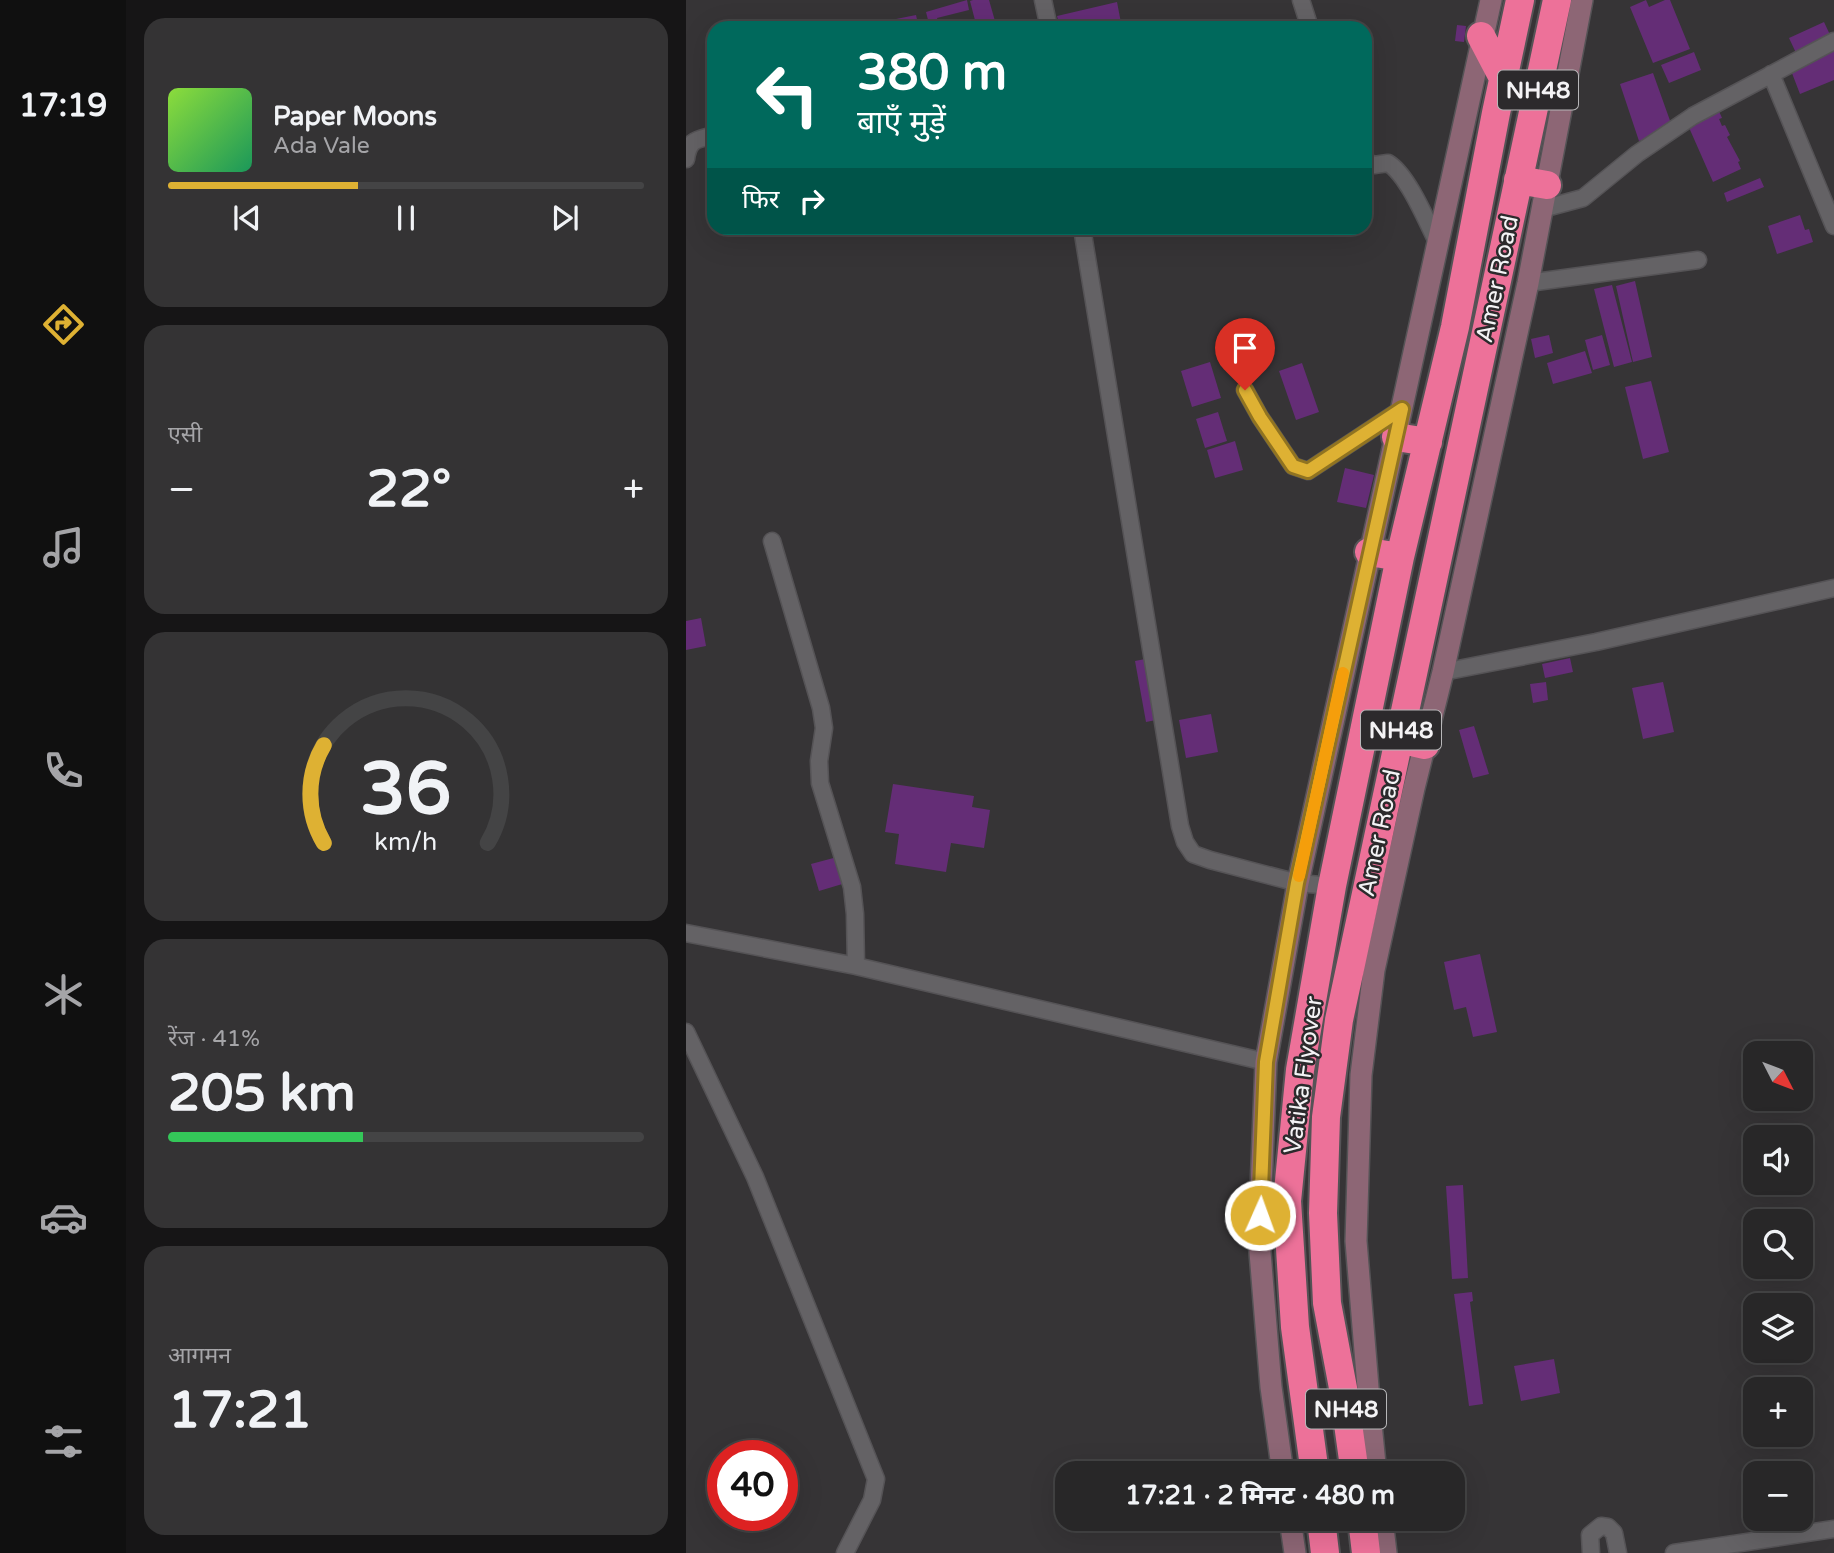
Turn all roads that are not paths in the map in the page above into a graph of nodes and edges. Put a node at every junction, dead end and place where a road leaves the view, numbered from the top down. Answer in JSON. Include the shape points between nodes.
{"nodes":[{"id":1,"x":1043,"y":0,"type":"edge"},
{"id":2,"x":1301,"y":0,"type":"edge"},
{"id":3,"x":1490,"y":0,"type":"edge"},
{"id":4,"x":1520,"y":0,"type":"edge"},
{"id":5,"x":1557,"y":0,"type":"edge"},
{"id":6,"x":1582,"y":0,"type":"edge"},
{"id":7,"x":1048,"y":21,"type":"edge"},
{"id":8,"x":1308,"y":21,"type":"edge"},
{"id":9,"x":1481,"y":36,"type":"junction"},
{"id":10,"x":1834,"y":41,"type":"edge"},
{"id":11,"x":1771,"y":74,"type":"junction"},
{"id":12,"x":1503,"y":78,"type":"junction"},
{"id":13,"x":707,"y":137,"type":"edge"},
{"id":14,"x":686,"y":159,"type":"edge"},
{"id":15,"x":1372,"y":164,"type":"edge"},
{"id":16,"x":1518,"y":180,"type":"junction"},
{"id":17,"x":1544,"y":197,"type":"junction"},
{"id":18,"x":1834,"y":226,"type":"edge"},
{"id":19,"x":1083,"y":235,"type":"edge"},
{"id":20,"x":1438,"y":244,"type":"junction"},
{"id":21,"x":1698,"y":260,"type":"dead end"},
{"id":22,"x":1528,"y":283,"type":"junction"},
{"id":23,"x":1245,"y":390,"type":"dead end"},
{"id":24,"x":1402,"y":409,"type":"junction"},
{"id":25,"x":1396,"y":437,"type":"junction"},
{"id":26,"x":1428,"y":442,"type":"junction"},
{"id":27,"x":772,"y":541,"type":"dead end"},
{"id":28,"x":1369,"y":552,"type":"junction"},
{"id":29,"x":1400,"y":557,"type":"junction"},
{"id":30,"x":1834,"y":588,"type":"edge"},
{"id":31,"x":1443,"y":672,"type":"junction"},
{"id":32,"x":1412,"y":742,"type":"junction"},
{"id":33,"x":1297,"y":883,"type":"junction"},
{"id":34,"x":1332,"y":886,"type":"junction"},
{"id":35,"x":686,"y":933,"type":"edge"},
{"id":36,"x":856,"y":966,"type":"junction"},
{"id":37,"x":686,"y":1032,"type":"edge"},
{"id":38,"x":1266,"y":1062,"type":"junction"},
{"id":39,"x":1281,"y":1461,"type":"edge"},
{"id":40,"x":1313,"y":1461,"type":"edge"},
{"id":41,"x":1353,"y":1461,"type":"edge"},
{"id":42,"x":1375,"y":1461,"type":"edge"},
{"id":43,"x":1834,"y":1530,"type":"edge"},
{"id":44,"x":1292,"y":1531,"type":"edge"},
{"id":45,"x":1322,"y":1531,"type":"edge"},
{"id":46,"x":1363,"y":1531,"type":"edge"},
{"id":47,"x":1383,"y":1531,"type":"edge"},
{"id":48,"x":845,"y":1553,"type":"edge"},
{"id":49,"x":1295,"y":1553,"type":"edge"},
{"id":50,"x":1325,"y":1553,"type":"edge"},
{"id":51,"x":1366,"y":1553,"type":"edge"},
{"id":52,"x":1386,"y":1553,"type":"edge"},
{"id":53,"x":1591,"y":1553,"type":"edge"},
{"id":54,"x":1618,"y":1553,"type":"edge"},
{"id":55,"x":1674,"y":1553,"type":"edge"}],
"edges":[{"from":1,"to":7,"type":"street"},
{"from":2,"to":8,"type":"street"},
{"from":3,"to":9,"type":"street"},
{"from":4,"to":12,"type":"highway","number":"NH48"},
{"from":5,"to":16,"type":"highway","number":"NH48"},
{"from":6,"to":17,"type":"street"},
{"from":9,"to":12,"type":"highway"},
{"from":9,"to":20,"type":"street"},
{"from":10,"to":11,"type":"street"},
{"from":11,"to":17,"type":"street","via":[[1693,116],[1583,198]]},
{"from":11,"to":18,"type":"street"},
{"from":12,"to":26,"type":"highway","number":"NH48"},
{"from":13,"to":14,"type":"street","via":[[688,146]]},
{"from":15,"to":20,"type":"street","via":[[1388,163],[1396,168]]},
{"from":16,"to":17,"type":"highway"},
{"from":16,"to":32,"type":"highway","name":"Amer Road","number":"NH48"},
{"from":17,"to":22,"type":"street"},
{"from":19,"to":33,"type":"street","via":[[1185,842],[1194,854],[1210,860]]},
{"from":20,"to":24,"type":"street"},
{"from":21,"to":22,"type":"street"},
{"from":22,"to":31,"type":"street"},
{"from":23,"to":24,"type":"street","via":[[1293,466],[1308,471]]},
{"from":24,"to":25,"type":"street"},
{"from":25,"to":26,"type":"highway"},
{"from":25,"to":28,"type":"street"},
{"from":26,"to":29,"type":"highway","number":"NH48"},
{"from":27,"to":36,"type":"street","via":[[821,708],[820,783],[852,887]]},
{"from":28,"to":29,"type":"highway"},
{"from":28,"to":33,"type":"street"},
{"from":29,"to":34,"type":"highway","number":"NH48"},
{"from":30,"to":31,"type":"street"},
{"from":31,"to":32,"type":"street"},
{"from":32,"to":41,"type":"highway","name":"Amer Road","number":"NH48","via":[[1339,1020],[1326,1116],[1323,1213],[1327,1303]]},
{"from":32,"to":42,"type":"street","via":[[1361,1075],[1356,1241]]},
{"from":33,"to":34,"type":"street"},
{"from":33,"to":38,"type":"street"},
{"from":34,"to":40,"type":"highway","name":"Vatika Flyover","number":"NH48","via":[[1300,1070],[1287,1201],[1295,1326]]},
{"from":35,"to":36,"type":"street"},
{"from":36,"to":38,"type":"street"},
{"from":37,"to":48,"type":"street","via":[[755,1177],[876,1479],[872,1500]]},
{"from":38,"to":39,"type":"street","via":[[1259,1240]]},
{"from":43,"to":55,"type":"street"},
{"from":44,"to":49,"type":"street"},
{"from":45,"to":50,"type":"highway"},
{"from":46,"to":51,"type":"highway"},
{"from":47,"to":52,"type":"street"},
{"from":53,"to":54,"type":"street","via":[[1590,1535],[1601,1526],[1614,1533]]}]}
